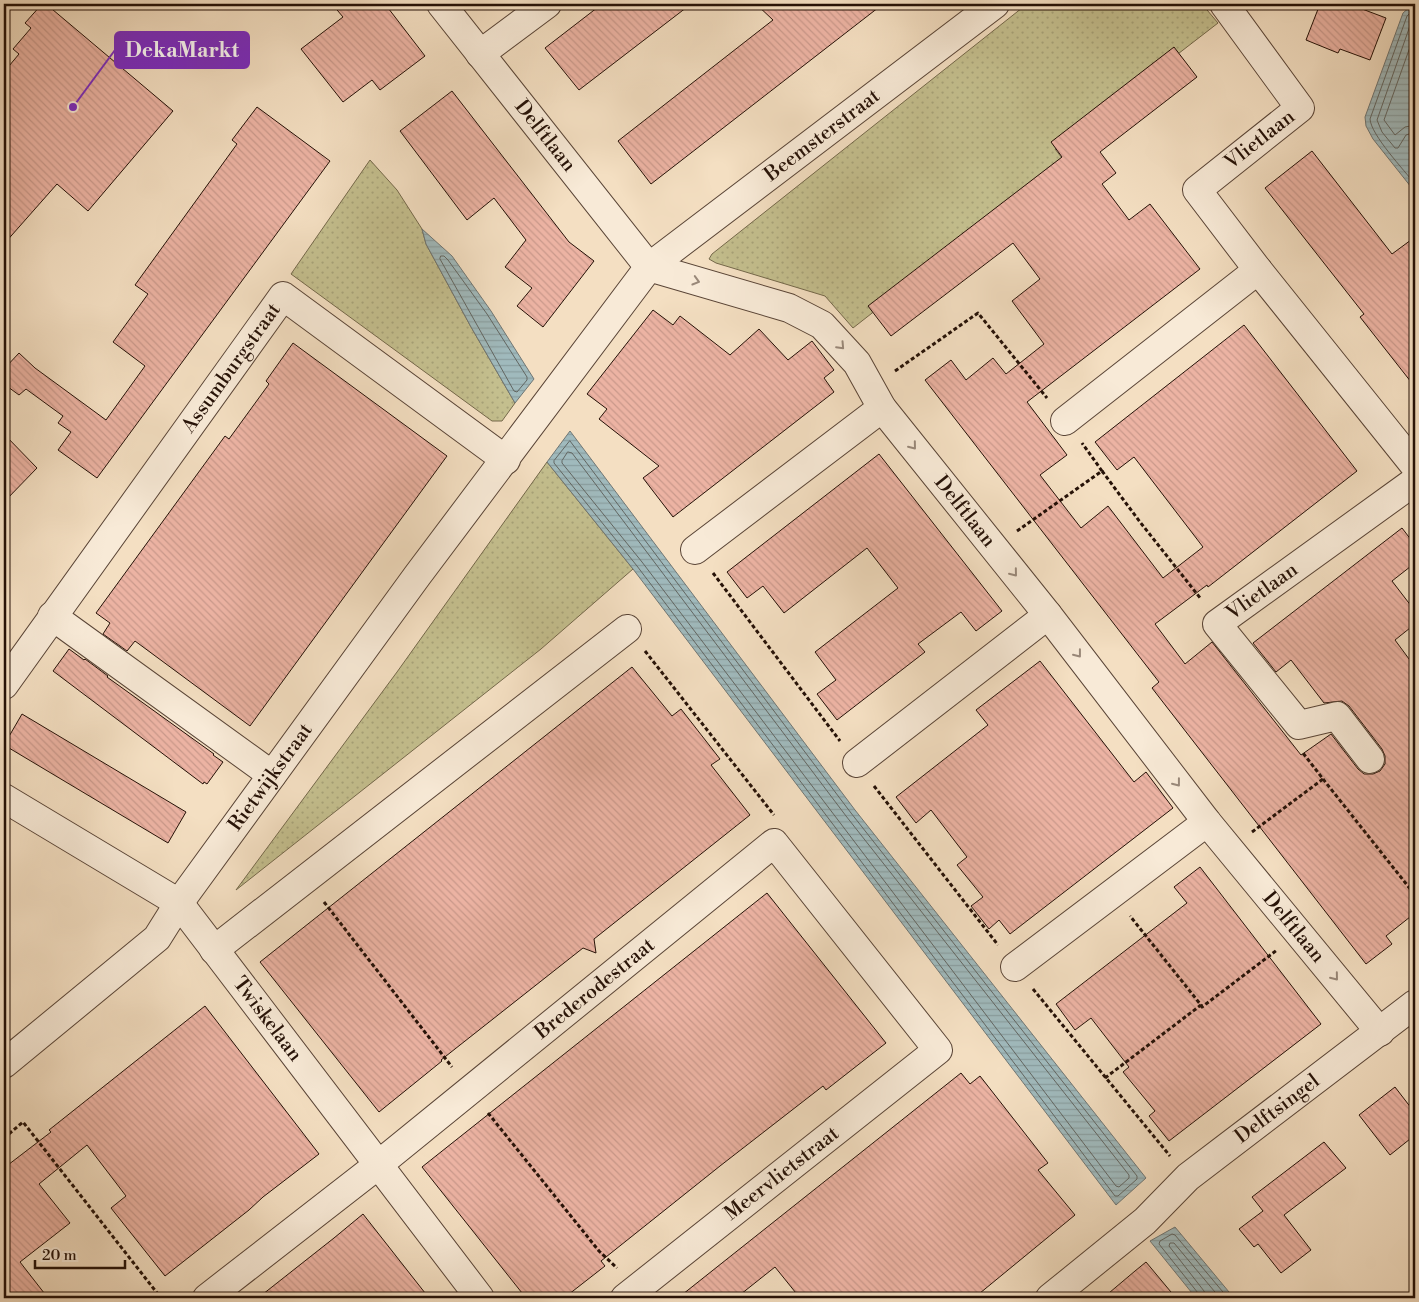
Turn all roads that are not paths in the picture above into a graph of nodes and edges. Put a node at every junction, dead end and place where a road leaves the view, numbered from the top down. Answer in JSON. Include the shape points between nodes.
{"nodes":[{"id":1,"x":441,"y":4,"type":"edge"},
{"id":2,"x":547,"y":4,"type":"edge"},
{"id":3,"x":995,"y":4,"type":"edge"},
{"id":4,"x":1224,"y":4,"type":"edge"},
{"id":5,"x":480,"y":54,"type":"junction"},
{"id":6,"x":649,"y":267,"type":"junction"},
{"id":7,"x":1258,"y":270,"type":"junction"},
{"id":8,"x":877,"y":398,"type":"junction"},
{"id":9,"x":1065,"y":421,"type":"road end"},
{"id":10,"x":506,"y":460,"type":"junction"},
{"id":11,"x":1415,"y":466,"type":"edge"},
{"id":12,"x":1415,"y":481,"type":"edge"},
{"id":13,"x":695,"y":550,"type":"road end"},
{"id":14,"x":1048,"y":615,"type":"junction"},
{"id":15,"x":52,"y":616,"type":"junction"},
{"id":16,"x":627,"y":629,"type":"road end"},
{"id":17,"x":4,"y":685,"type":"edge"},
{"id":18,"x":1370,"y":759,"type":"dead end"},
{"id":19,"x":856,"y":763,"type":"road end"},
{"id":20,"x":272,"y":776,"type":"junction"},
{"id":21,"x":4,"y":798,"type":"edge"},
{"id":22,"x":1207,"y":822,"type":"junction"},
{"id":23,"x":179,"y":904,"type":"junction"},
{"id":24,"x":214,"y":950,"type":"junction"},
{"id":25,"x":1015,"y":967,"type":"road end"},
{"id":26,"x":1415,"y":1004,"type":"edge"},
{"id":27,"x":1380,"y":1032,"type":"junction"},
{"id":28,"x":938,"y":1050,"type":"joint"},
{"id":29,"x":4,"y":1064,"type":"edge"},
{"id":30,"x":378,"y":1165,"type":"junction"},
{"id":31,"x":206,"y":1298,"type":"edge"},
{"id":32,"x":480,"y":1298,"type":"edge"},
{"id":33,"x":625,"y":1298,"type":"edge"},
{"id":34,"x":1050,"y":1298,"type":"edge"}],
"edges":[{"from":1,"to":5,"type":"street","name":"Delftlaan"},
{"from":2,"to":5,"type":"street"},
{"from":3,"to":6,"type":"street","name":"Beemsterstraat"},
{"from":4,"to":7,"type":"street","name":"Vlietlaan","via":[[1300,108],[1197,190]]},
{"from":5,"to":6,"type":"street","name":"Delftlaan"},
{"from":6,"to":8,"type":"street","name":"Delftlaan","one_way":true,"via":[[789,308],[822,325],[858,363]]},
{"from":6,"to":10,"type":"street"},
{"from":7,"to":9,"type":"street"},
{"from":7,"to":11,"type":"street","name":"Vlietlaan"},
{"from":8,"to":13,"type":"street"},
{"from":8,"to":14,"type":"street","name":"Delftlaan","one_way":true},
{"from":10,"to":15,"type":"street","name":"Assumburgstraat","via":[[283,296]]},
{"from":10,"to":20,"type":"street","name":"Rietwijkstraat","via":[[411,584]]},
{"from":12,"to":18,"type":"street","name":"Vlietlaan","via":[[1217,624],[1299,725],[1337,716]]},
{"from":14,"to":19,"type":"street"},
{"from":14,"to":22,"type":"street","name":"Delftlaan","one_way":true},
{"from":15,"to":17,"type":"street","name":"Assumburgstraat"},
{"from":15,"to":20,"type":"street"},
{"from":16,"to":24,"type":"street"},
{"from":20,"to":23,"type":"street","name":"Rietwijkstraat"},
{"from":21,"to":23,"type":"street","name":"Twiskelaan"},
{"from":22,"to":25,"type":"street"},
{"from":22,"to":27,"type":"street","name":"Delftlaan","one_way":true},
{"from":23,"to":24,"type":"street","name":"Twiskelaan"},
{"from":23,"to":29,"type":"street","name":"Rietwijkstraat","via":[[157,938]]},
{"from":24,"to":30,"type":"street","name":"Twiskelaan"},
{"from":26,"to":27,"type":"street","name":"Delftsingel"},
{"from":27,"to":34,"type":"street","name":"Delftsingel","via":[[1188,1178],[1145,1221]]},
{"from":28,"to":30,"type":"street","name":"Brederodestraat","via":[[774,843]]},
{"from":28,"to":33,"type":"street","name":"Meervlietstraat"},
{"from":30,"to":31,"type":"street","name":"Brederodestraat"},
{"from":30,"to":32,"type":"street","name":"Twiskelaan"}]}
